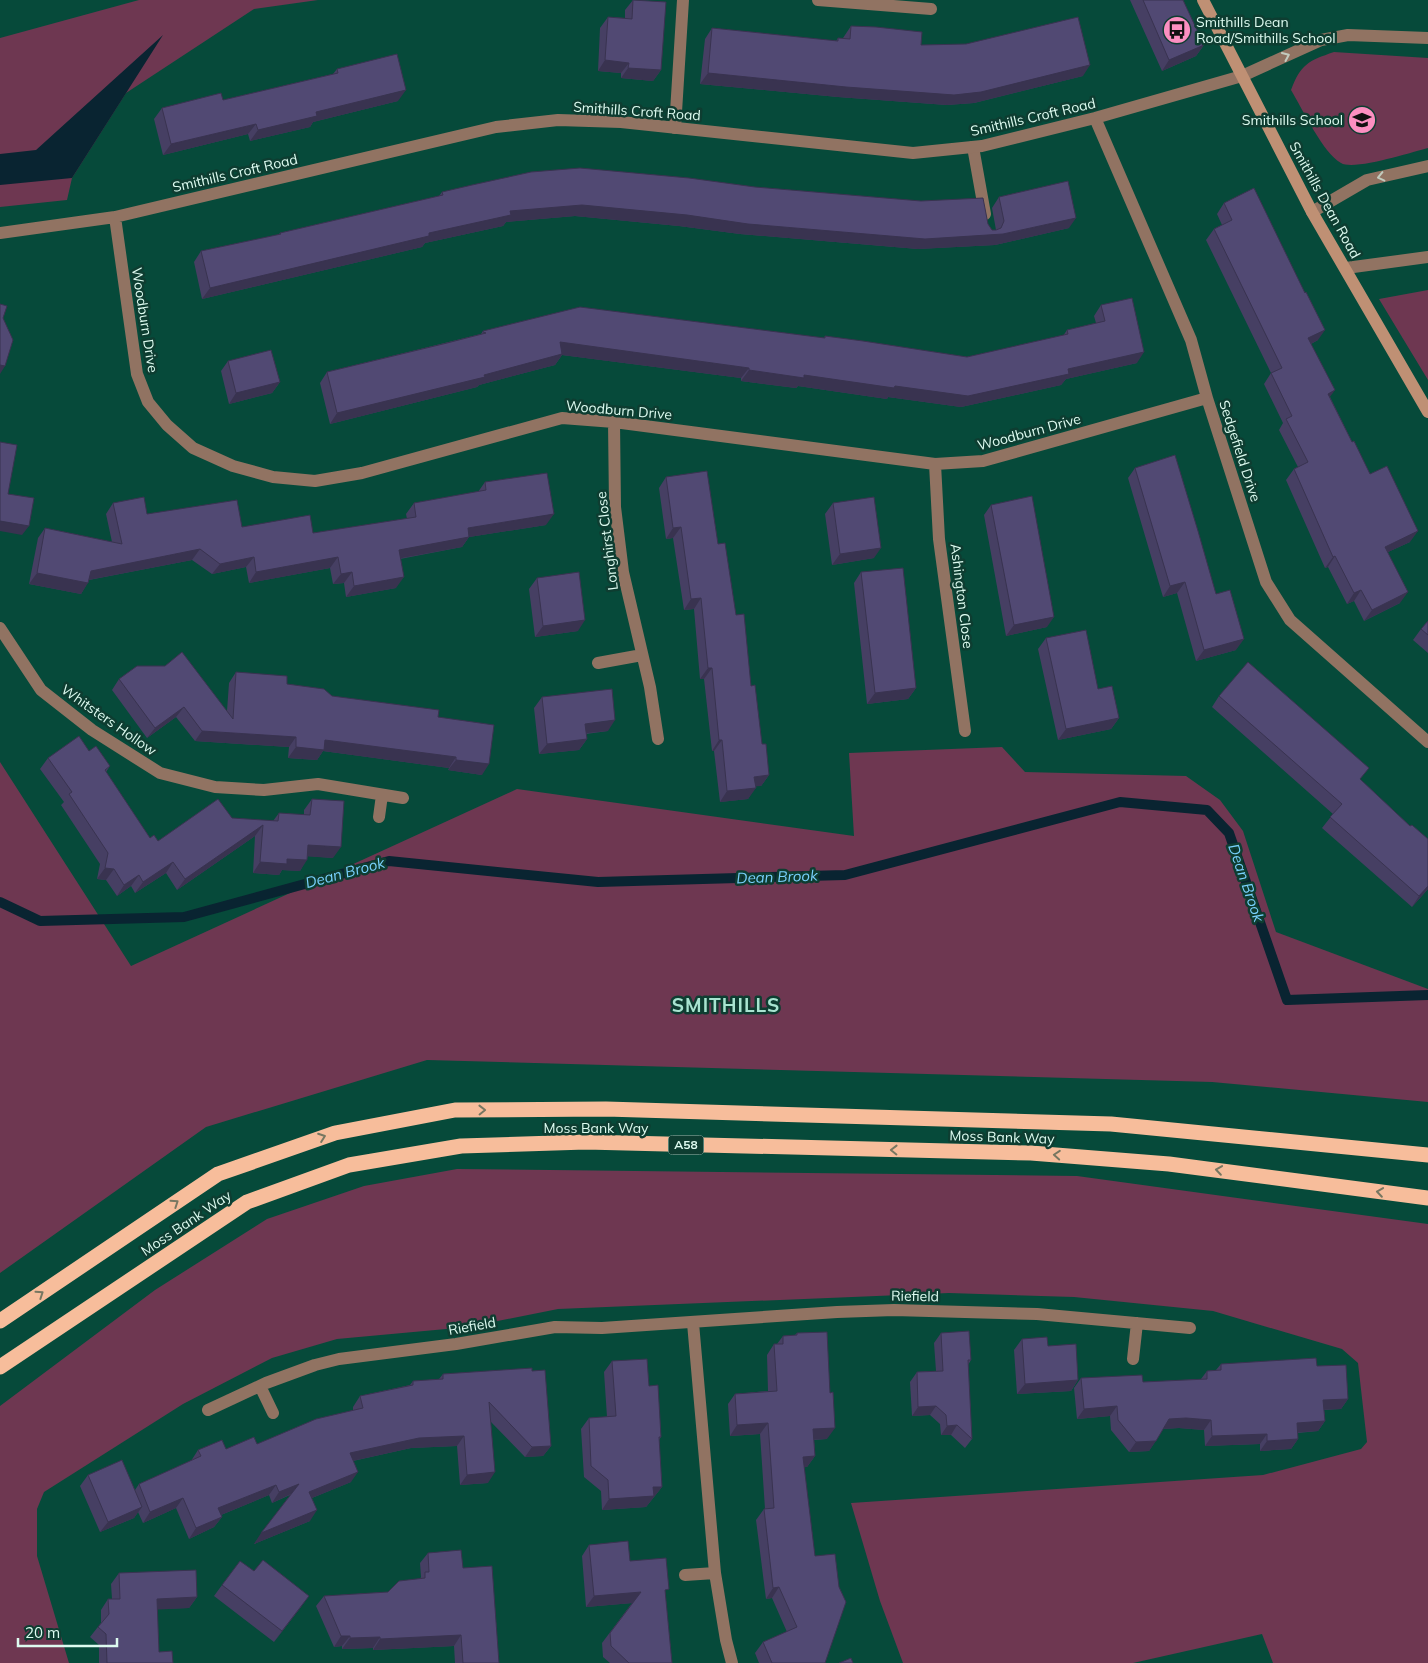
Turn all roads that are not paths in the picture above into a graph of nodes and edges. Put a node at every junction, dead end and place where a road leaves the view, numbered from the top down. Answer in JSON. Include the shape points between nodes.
{"nodes":[{"id":1,"x":684,"y":0,"type":"edge"},
{"id":2,"x":818,"y":0,"type":"edge"},
{"id":3,"x":1203,"y":0,"type":"edge"},
{"id":4,"x":931,"y":9,"type":"dead end"},
{"id":5,"x":1428,"y":38,"type":"edge"},
{"id":6,"x":1242,"y":76,"type":"junction"},
{"id":7,"x":1095,"y":118,"type":"junction"},
{"id":8,"x":675,"y":128,"type":"junction"},
{"id":9,"x":973,"y":147,"type":"junction"},
{"id":10,"x":1428,"y":166,"type":"edge"},
{"id":11,"x":1312,"y":212,"type":"junction"},
{"id":12,"x":115,"y":217,"type":"junction"},
{"id":13,"x":987,"y":224,"type":"edge"},
{"id":14,"x":0,"y":233,"type":"edge"},
{"id":15,"x":1428,"y":257,"type":"edge"},
{"id":16,"x":1346,"y":268,"type":"junction"},
{"id":17,"x":1207,"y":398,"type":"junction"},
{"id":18,"x":1428,"y":412,"type":"edge"},
{"id":19,"x":614,"y":422,"type":"junction"},
{"id":20,"x":935,"y":464,"type":"junction"},
{"id":21,"x":0,"y":628,"type":"edge"},
{"id":22,"x":642,"y":655,"type":"junction"},
{"id":23,"x":598,"y":663,"type":"dead end"},
{"id":24,"x":964,"y":731,"type":"dead end"},
{"id":25,"x":658,"y":739,"type":"dead end"},
{"id":26,"x":1428,"y":742,"type":"edge"},
{"id":27,"x":382,"y":795,"type":"junction"},
{"id":28,"x":403,"y":798,"type":"dead end"},
{"id":29,"x":379,"y":817,"type":"dead end"},
{"id":30,"x":1428,"y":1155,"type":"edge"},
{"id":31,"x":1428,"y":1198,"type":"edge"},
{"id":32,"x":0,"y":1321,"type":"edge"},
{"id":33,"x":693,"y":1323,"type":"junction"},
{"id":34,"x":1137,"y":1323,"type":"junction"},
{"id":35,"x":1190,"y":1328,"type":"dead end"},
{"id":36,"x":1133,"y":1359,"type":"dead end"},
{"id":37,"x":0,"y":1367,"type":"edge"},
{"id":38,"x":260,"y":1386,"type":"junction"},
{"id":39,"x":208,"y":1410,"type":"dead end"},
{"id":40,"x":273,"y":1413,"type":"dead end"},
{"id":41,"x":715,"y":1573,"type":"junction"},
{"id":42,"x":685,"y":1576,"type":"dead end"},
{"id":43,"x":732,"y":1663,"type":"edge"}],
"edges":[{"from":1,"to":8,"type":"street"},
{"from":2,"to":4,"type":"street"},
{"from":3,"to":6,"type":"street","name":"Smithills Dean Road"},
{"from":6,"to":5,"type":"street","name":"Smithills Croft Road","one_way":true,"via":[[1321,40],[1348,35]]},
{"from":6,"to":7,"type":"street","name":"Smithills Croft Road"},
{"from":6,"to":11,"type":"street","name":"Smithills Dean Road"},
{"from":7,"to":9,"type":"street","name":"Smithills Croft Road"},
{"from":7,"to":17,"type":"street","name":"Sedgefield Drive","via":[[1191,340]]},
{"from":8,"to":9,"type":"street","name":"Smithills Croft Road","via":[[913,153]]},
{"from":8,"to":12,"type":"street","name":"Smithills Croft Road","via":[[558,120],[496,127]]},
{"from":9,"to":13,"type":"street"},
{"from":10,"to":11,"type":"street","one_way":true,"via":[[1367,180]]},
{"from":11,"to":16,"type":"street","name":"Smithills Dean Road"},
{"from":12,"to":14,"type":"street","name":"Smithills Croft Road"},
{"from":12,"to":19,"type":"street","name":"Woodburn Drive","via":[[137,374],[148,402],[167,425],[193,448],[233,466],[272,477],[315,481],[362,474],[562,418]]},
{"from":15,"to":16,"type":"street"},
{"from":16,"to":18,"type":"street","name":"Smithills Dean Road"},
{"from":17,"to":20,"type":"street","name":"Woodburn Drive","via":[[983,461]]},
{"from":17,"to":26,"type":"street","name":"Sedgefield Drive","via":[[1266,582],[1290,620]]},
{"from":19,"to":20,"type":"street","name":"Woodburn Drive"},
{"from":19,"to":22,"type":"street","name":"Longhirst Close","via":[[615,507],[623,572]]},
{"from":20,"to":24,"type":"street","name":"Ashington Close","via":[[939,539]]},
{"from":21,"to":27,"type":"street","name":"Whitsters Hollow","via":[[41,690],[92,730],[160,773],[215,788],[264,790],[318,784]]},
{"from":22,"to":23,"type":"street"},
{"from":22,"to":25,"type":"street","name":"Longhirst Close"},
{"from":27,"to":28,"type":"street","name":"Whitsters Hollow"},
{"from":27,"to":29,"type":"street"},
{"from":32,"to":30,"type":"highway","name":"Moss Bank Way","one_way":true,"via":[[218,1174],[335,1133],[455,1110],[606,1109],[1111,1124]]},
{"from":31,"to":37,"type":"highway","name":"Moss Bank Way","number":"A58","one_way":true,"via":[[1169,1164],[1032,1153],[586,1142],[461,1146],[349,1165],[247,1202]]},
{"from":33,"to":34,"type":"street","name":"Riefield","via":[[894,1310],[1028,1314]]},
{"from":33,"to":38,"type":"street","name":"Riefield","via":[[544,1328],[456,1344],[338,1359]]},
{"from":33,"to":41,"type":"street"},
{"from":34,"to":35,"type":"street","name":"Riefield"},
{"from":34,"to":36,"type":"street"},
{"from":38,"to":39,"type":"street","name":"Riefield"},
{"from":38,"to":40,"type":"street"},
{"from":41,"to":42,"type":"street"},
{"from":41,"to":43,"type":"street"}]}
